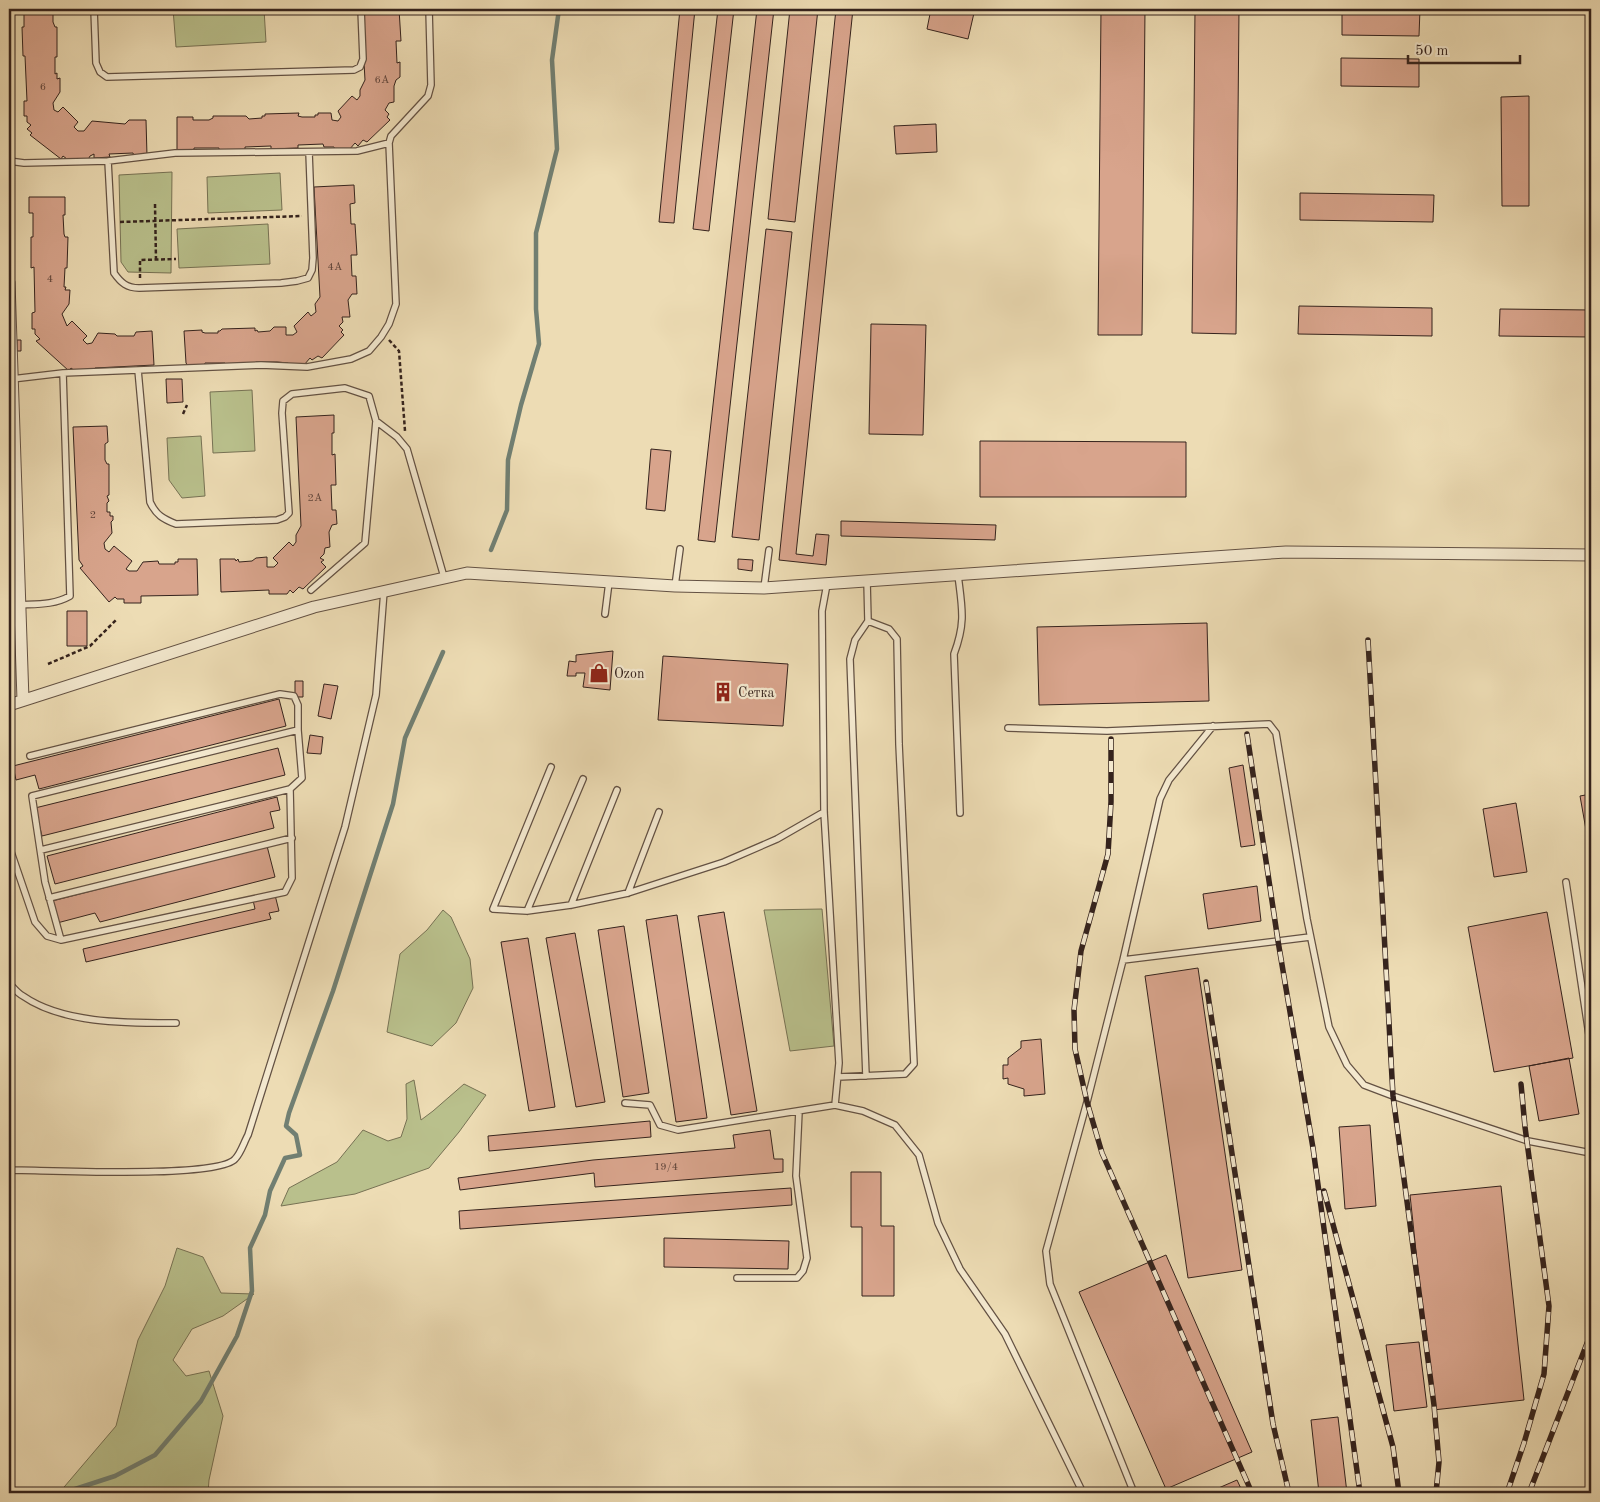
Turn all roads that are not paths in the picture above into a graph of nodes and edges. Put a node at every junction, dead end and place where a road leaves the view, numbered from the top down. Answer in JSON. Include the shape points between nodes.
{"nodes":[{"id":1,"x":94,"y":9,"type":"edge"},
{"id":2,"x":360,"y":9,"type":"edge"},
{"id":3,"x":429,"y":9,"type":"edge"},
{"id":4,"x":389,"y":143,"type":"junction"},
{"id":5,"x":309,"y":152,"type":"junction"},
{"id":6,"x":9,"y":161,"type":"edge"},
{"id":7,"x":108,"y":161,"type":"junction"},
{"id":8,"x":9,"y":282,"type":"edge"},
{"id":9,"x":10,"y":347,"type":"edge"},
{"id":10,"x":138,"y":370,"type":"junction"},
{"id":11,"x":63,"y":374,"type":"junction"},
{"id":12,"x":12,"y":379,"type":"junction"},
{"id":13,"x":376,"y":421,"type":"junction"},
{"id":14,"x":11,"y":426,"type":"edge"},
{"id":15,"x":680,"y":549,"type":"dead end"},
{"id":16,"x":769,"y":550,"type":"dead end"},
{"id":17,"x":1591,"y":555,"type":"edge"},
{"id":18,"x":958,"y":575,"type":"junction"},
{"id":19,"x":444,"y":577,"type":"junction"},
{"id":20,"x":867,"y":581,"type":"junction"},
{"id":21,"x":609,"y":582,"type":"junction"},
{"id":22,"x":827,"y":584,"type":"junction"},
{"id":23,"x":675,"y":586,"type":"junction"},
{"id":24,"x":764,"y":588,"type":"junction"},
{"id":25,"x":311,"y":590,"type":"dead end"},
{"id":26,"x":384,"y":591,"type":"junction"},
{"id":27,"x":19,"y":605,"type":"junction"},
{"id":28,"x":605,"y":614,"type":"dead end"},
{"id":29,"x":868,"y":620,"type":"junction"},
{"id":30,"x":23,"y":700,"type":"junction"},
{"id":31,"x":9,"y":705,"type":"edge"},
{"id":32,"x":1214,"y":726,"type":"junction"},
{"id":33,"x":1008,"y":728,"type":"dead end"},
{"id":34,"x":298,"y":730,"type":"junction"},
{"id":35,"x":30,"y":756,"type":"dead end"},
{"id":36,"x":551,"y":767,"type":"dead end"},
{"id":37,"x":583,"y":779,"type":"dead end"},
{"id":38,"x":290,"y":789,"type":"junction"},
{"id":39,"x":617,"y":790,"type":"dead end"},
{"id":40,"x":659,"y":812,"type":"dead end"},
{"id":41,"x":824,"y":812,"type":"junction"},
{"id":42,"x":960,"y":813,"type":"dead end"},
{"id":43,"x":292,"y":838,"type":"junction"},
{"id":44,"x":9,"y":846,"type":"edge"},
{"id":45,"x":41,"y":850,"type":"junction"},
{"id":46,"x":1566,"y":882,"type":"dead end"},
{"id":47,"x":628,"y":893,"type":"junction"},
{"id":48,"x":49,"y":898,"type":"junction"},
{"id":49,"x":571,"y":905,"type":"junction"},
{"id":50,"x":527,"y":911,"type":"junction"},
{"id":51,"x":1310,"y":937,"type":"junction"},
{"id":52,"x":61,"y":940,"type":"junction"},
{"id":53,"x":1123,"y":960,"type":"junction"},
{"id":54,"x":9,"y":983,"type":"edge"},
{"id":55,"x":176,"y":1023,"type":"dead end"},
{"id":56,"x":1591,"y":1048,"type":"edge"},
{"id":57,"x":866,"y":1076,"type":"junction"},
{"id":58,"x":838,"y":1077,"type":"junction"},
{"id":59,"x":625,"y":1103,"type":"dead end"},
{"id":60,"x":835,"y":1105,"type":"junction"},
{"id":61,"x":799,"y":1112,"type":"junction"},
{"id":62,"x":1591,"y":1152,"type":"edge"},
{"id":63,"x":10,"y":1170,"type":"edge"},
{"id":64,"x":9,"y":1198,"type":"edge"},
{"id":65,"x":737,"y":1278,"type":"dead end"},
{"id":66,"x":1083,"y":1493,"type":"edge"},
{"id":67,"x":1134,"y":1493,"type":"edge"}],
"edges":[{"from":1,"to":2,"type":"lane","via":[[96,63],[107,77],[354,70],[360,67],[363,59]]},
{"from":3,"to":4,"type":"lane","via":[[431,85],[428,96],[391,136]]},
{"from":4,"to":5,"type":"lane","via":[[357,151]]},
{"from":4,"to":10,"type":"lane","via":[[396,304],[389,324],[369,351],[351,359],[307,367],[261,365]]},
{"from":5,"to":7,"type":"lane","via":[[174,153]]},
{"from":5,"to":7,"type":"lane","via":[[312,270],[308,278],[281,282],[140,288],[121,284],[114,273]]},
{"from":6,"to":7,"type":"lane"},
{"from":8,"to":9,"type":"street"},
{"from":9,"to":12,"type":"street"},
{"from":10,"to":11,"type":"lane"},
{"from":10,"to":13,"type":"lane","via":[[150,502],[162,519],[176,524],[276,520],[289,513],[282,413],[283,401],[292,394],[345,388],[361,393],[369,396]]},
{"from":11,"to":12,"type":"lane"},
{"from":11,"to":27,"type":"lane","via":[[70,596],[45,604]]},
{"from":12,"to":14,"type":"street"},
{"from":13,"to":19,"type":"lane","via":[[407,448]]},
{"from":13,"to":25,"type":"lane","via":[[365,543]]},
{"from":14,"to":27,"type":"street"},
{"from":15,"to":23,"type":"lane"},
{"from":16,"to":24,"type":"lane"},
{"from":17,"to":18,"type":"street","via":[[1286,552]]},
{"from":18,"to":20,"type":"street"},
{"from":18,"to":42,"type":"lane","via":[[964,616],[954,654]]},
{"from":19,"to":21,"type":"street","via":[[467,573]]},
{"from":19,"to":26,"type":"street"},
{"from":20,"to":22,"type":"street"},
{"from":20,"to":29,"type":"lane"},
{"from":21,"to":23,"type":"street"},
{"from":21,"to":28,"type":"lane"},
{"from":22,"to":24,"type":"street"},
{"from":22,"to":41,"type":"lane","via":[[822,611]]},
{"from":23,"to":24,"type":"street"},
{"from":26,"to":30,"type":"street","via":[[314,607]]},
{"from":26,"to":63,"type":"lane","via":[[376,695],[345,827],[248,1135],[235,1159],[217,1168],[181,1172]]},
{"from":27,"to":30,"type":"street"},
{"from":29,"to":57,"type":"lane","via":[[854,640],[850,659]]},
{"from":29,"to":57,"type":"lane","via":[[889,629],[897,639],[914,1064],[905,1074]]},
{"from":30,"to":31,"type":"street"},
{"from":32,"to":33,"type":"lane","via":[[1107,731]]},
{"from":32,"to":51,"type":"lane","via":[[1269,724],[1276,733]]},
{"from":32,"to":53,"type":"lane","via":[[1169,780],[1160,799]]},
{"from":34,"to":35,"type":"lane","via":[[298,705],[294,696],[280,694]]},
{"from":34,"to":38,"type":"lane","via":[[302,778]]},
{"from":34,"to":45,"type":"lane","via":[[32,796]]},
{"from":36,"to":50,"type":"lane","via":[[493,909]]},
{"from":37,"to":50,"type":"lane"},
{"from":38,"to":43,"type":"lane"},
{"from":38,"to":45,"type":"lane"},
{"from":39,"to":49,"type":"lane"},
{"from":40,"to":47,"type":"lane"},
{"from":41,"to":47,"type":"lane","via":[[777,839],[724,862]]},
{"from":41,"to":58,"type":"lane"},
{"from":43,"to":48,"type":"lane"},
{"from":43,"to":52,"type":"lane","via":[[292,878],[286,892]]},
{"from":44,"to":52,"type":"lane","via":[[35,922],[47,936]]},
{"from":45,"to":48,"type":"lane"},
{"from":46,"to":56,"type":"lane"},
{"from":47,"to":49,"type":"lane"},
{"from":48,"to":52,"type":"lane"},
{"from":49,"to":50,"type":"lane"},
{"from":51,"to":53,"type":"lane"},
{"from":51,"to":62,"type":"lane","via":[[1329,1027],[1347,1065],[1364,1085],[1528,1141]]},
{"from":53,"to":67,"type":"lane","via":[[1046,1251],[1050,1284]]},
{"from":54,"to":55,"type":"lane","via":[[22,996],[43,1007],[82,1018],[123,1023]]},
{"from":57,"to":58,"type":"lane"},
{"from":58,"to":60,"type":"lane"},
{"from":59,"to":61,"type":"lane","via":[[650,1105],[660,1125],[678,1130]]},
{"from":60,"to":61,"type":"lane"},
{"from":60,"to":66,"type":"lane","via":[[863,1111],[895,1125],[919,1155],[938,1223],[960,1269],[1005,1334]]},
{"from":61,"to":65,"type":"lane","via":[[796,1176],[807,1258],[803,1271],[797,1278]]},
{"from":63,"to":64,"type":"lane"}]}
